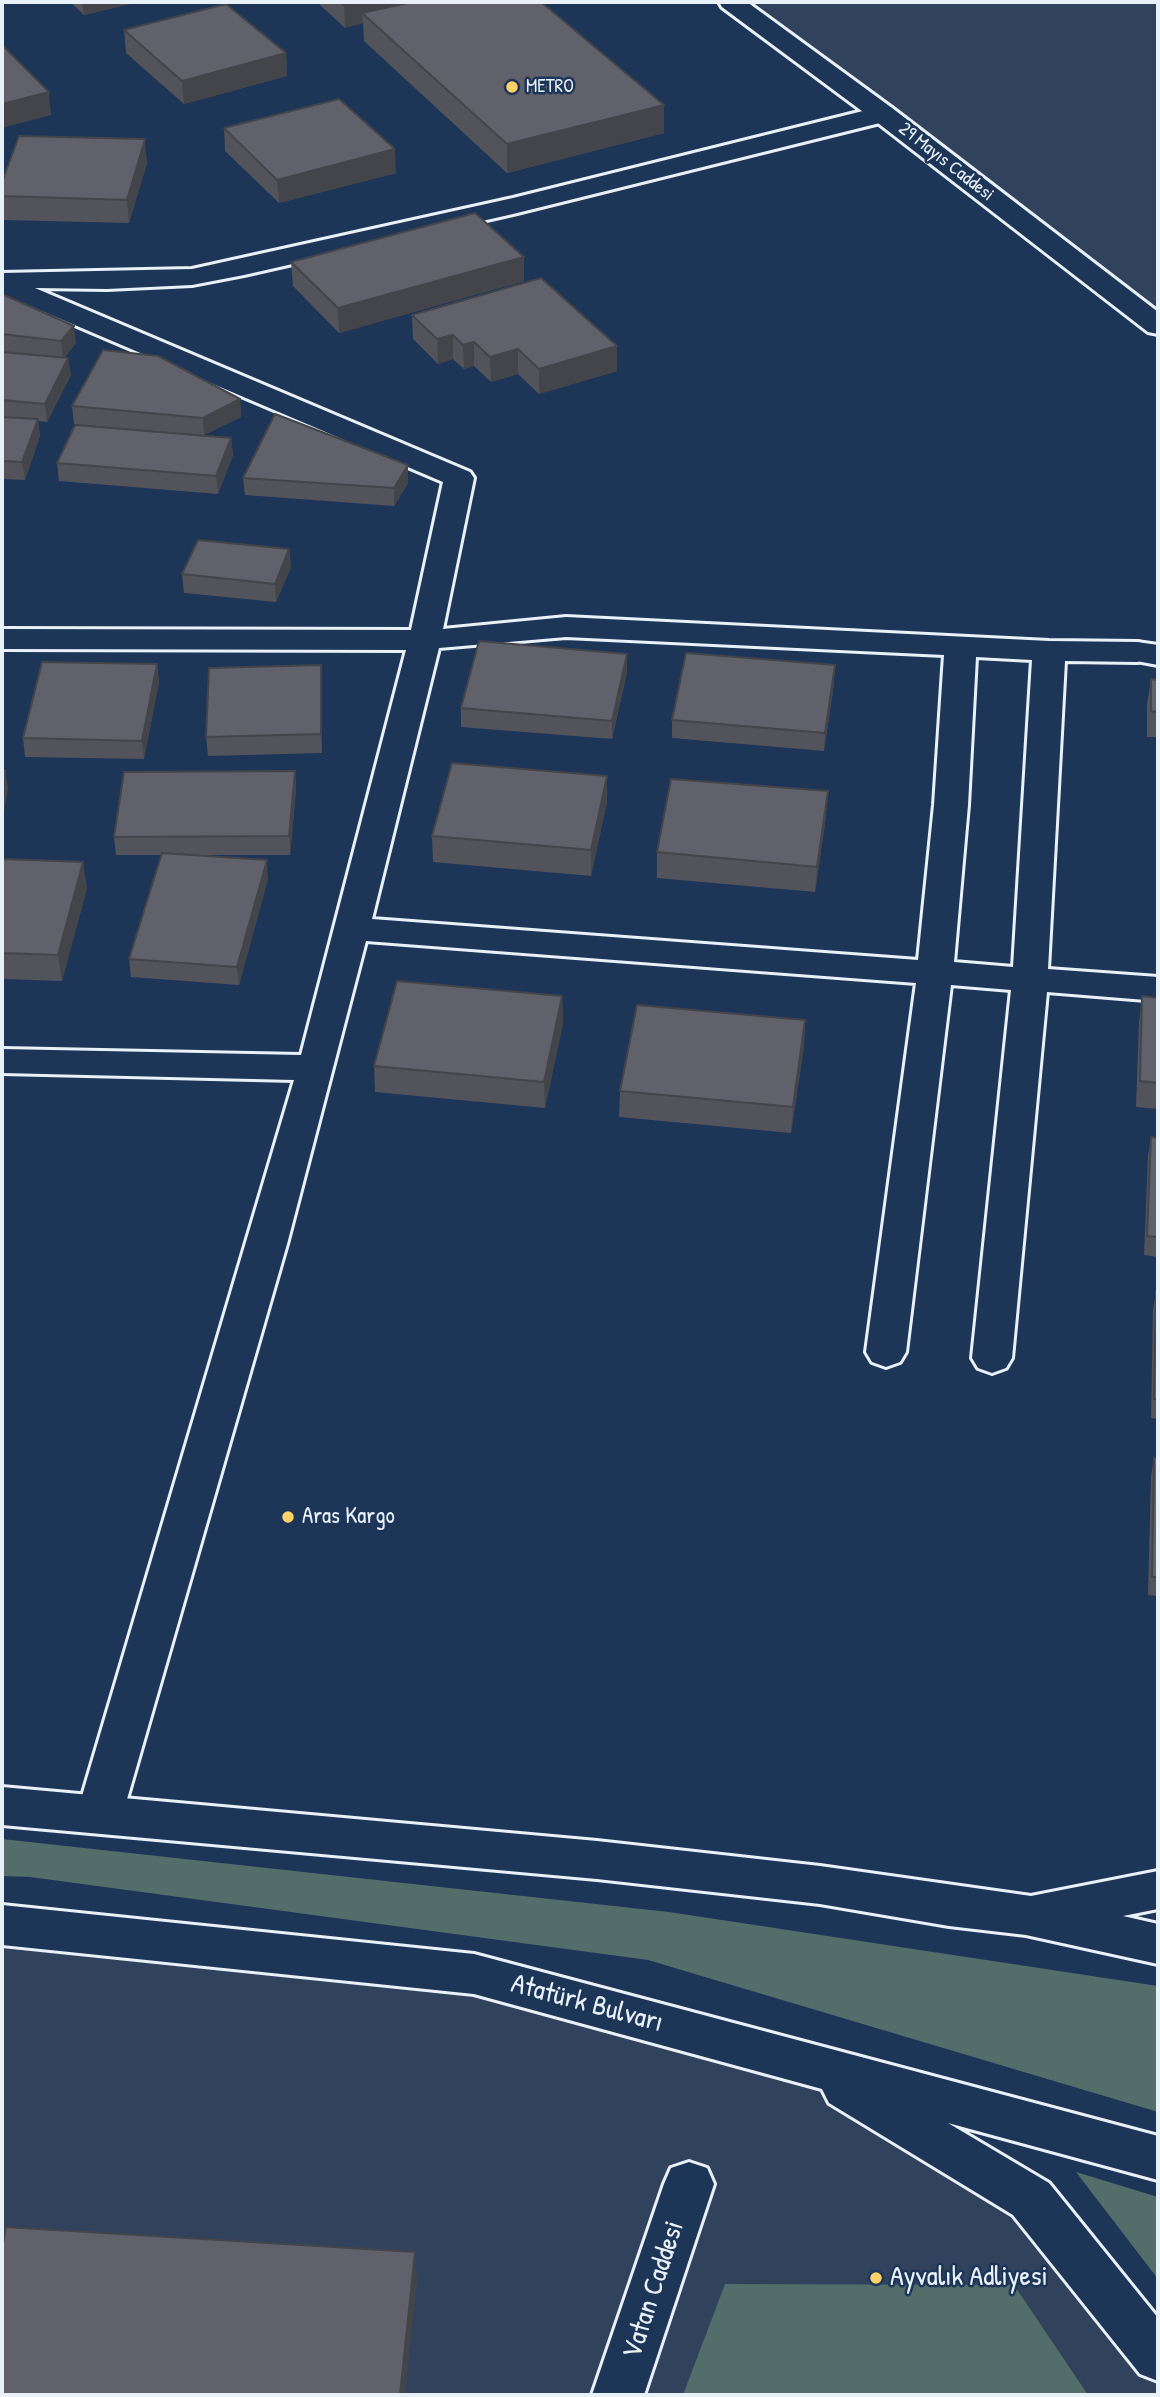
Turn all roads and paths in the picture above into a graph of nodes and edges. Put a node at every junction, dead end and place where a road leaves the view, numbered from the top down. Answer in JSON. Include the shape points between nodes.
{"nodes":[{"id":1,"x":731,"y":2,"type":"edge"},
{"id":2,"x":883,"y":114,"type":"junction"},
{"id":3,"x":2,"y":281,"type":"edge"},
{"id":4,"x":1158,"y":326,"type":"edge"},
{"id":5,"x":2,"y":639,"type":"edge"},
{"id":6,"x":425,"y":640,"type":"junction"},
{"id":7,"x":961,"y":646,"type":"junction"},
{"id":8,"x":1049,"y":651,"type":"junction"},
{"id":9,"x":1151,"y":652,"type":"edge"},
{"id":10,"x":352,"y":929,"type":"junction"},
{"id":11,"x":935,"y":971,"type":"junction"},
{"id":12,"x":1030,"y":979,"type":"junction"},
{"id":13,"x":1158,"y":989,"type":"edge"},
{"id":14,"x":2,"y":1061,"type":"edge"},
{"id":15,"x":316,"y":1068,"type":"junction"},
{"id":16,"x":886,"y":1352,"type":"dead end"},
{"id":17,"x":992,"y":1358,"type":"dead end"},
{"id":18,"x":3,"y":1803,"type":"edge"},
{"id":19,"x":100,"y":1813,"type":"junction"},
{"id":20,"x":1158,"y":1890,"type":"edge"},
{"id":21,"x":1026,"y":1915,"type":"junction"},
{"id":22,"x":2,"y":1925,"type":"edge"},
{"id":23,"x":1158,"y":1944,"type":"edge"},
{"id":24,"x":808,"y":2066,"type":"junction"},
{"id":25,"x":1158,"y":2158,"type":"edge"},
{"id":26,"x":689,"y":2185,"type":"dead end"},
{"id":27,"x":1158,"y":2357,"type":"edge"},
{"id":28,"x":618,"y":2395,"type":"edge"}],
"edges":[{"from":1,"to":2,"type":"street","name":"29 Mayıs Caddesi"},
{"from":2,"to":3,"type":"street","via":[[539,200],[231,270],[107,281]]},
{"from":2,"to":4,"type":"street","name":"29 Mayıs Caddesi"},
{"from":3,"to":6,"type":"street","via":[[459,478]]},
{"from":5,"to":6,"type":"street"},
{"from":6,"to":7,"type":"street","via":[[566,627]]},
{"from":6,"to":10,"type":"street"},
{"from":7,"to":8,"type":"street"},
{"from":7,"to":11,"type":"street"},
{"from":8,"to":9,"type":"street"},
{"from":8,"to":12,"type":"street"},
{"from":10,"to":11,"type":"street"},
{"from":10,"to":15,"type":"street"},
{"from":11,"to":12,"type":"street"},
{"from":11,"to":16,"type":"street"},
{"from":12,"to":13,"type":"street"},
{"from":12,"to":17,"type":"street"},
{"from":14,"to":15,"type":"street"},
{"from":15,"to":19,"type":"street"},
{"from":18,"to":19,"type":"street"},
{"from":19,"to":21,"type":"street","via":[[820,1885]]},
{"from":20,"to":21,"type":"street"},
{"from":21,"to":23,"type":"street"},
{"from":22,"to":24,"type":"street","name":"Atatürk Bulvarı","via":[[474,1974]]},
{"from":24,"to":25,"type":"street","name":"Atatürk Bulvarı"},
{"from":24,"to":27,"type":"street","via":[[1031,2199]]},
{"from":26,"to":28,"type":"street","name":"Vatan Caddesi"}]}
